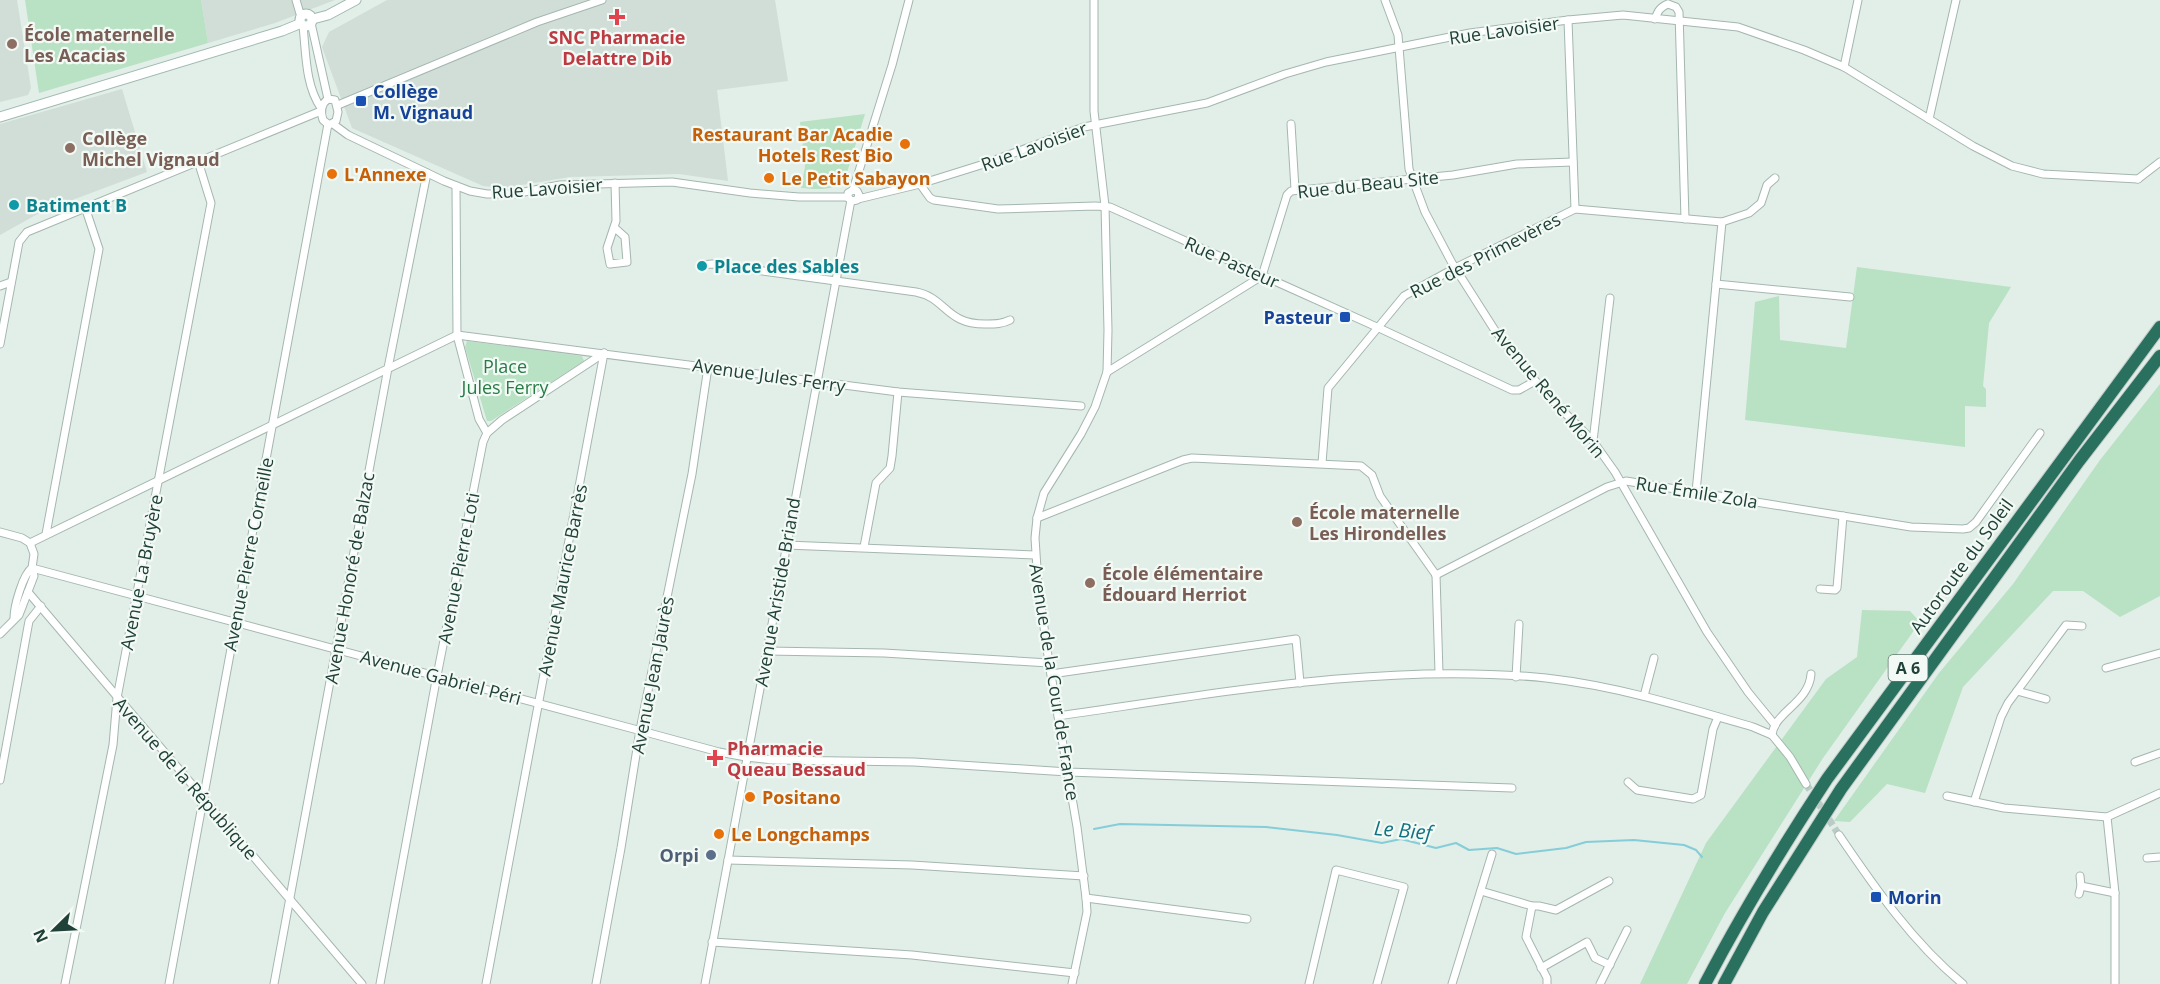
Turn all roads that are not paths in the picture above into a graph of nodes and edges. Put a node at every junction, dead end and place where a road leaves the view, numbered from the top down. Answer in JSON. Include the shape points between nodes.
{"nodes":[{"id":1,"x":296,"y":0,"type":"edge"},
{"id":2,"x":356,"y":0,"type":"edge"},
{"id":3,"x":602,"y":0,"type":"edge"},
{"id":4,"x":909,"y":0,"type":"edge"},
{"id":5,"x":1094,"y":0,"type":"edge"},
{"id":6,"x":1385,"y":0,"type":"edge"},
{"id":7,"x":1858,"y":0,"type":"edge"},
{"id":8,"x":1956,"y":0,"type":"edge"},
{"id":9,"x":1669,"y":2,"type":"edge"},
{"id":10,"x":1655,"y":19,"type":"junction"},
{"id":11,"x":1568,"y":20,"type":"junction"},
{"id":12,"x":305,"y":22,"type":"junction"},
{"id":13,"x":1680,"y":22,"type":"junction"},
{"id":14,"x":1399,"y":48,"type":"junction"},
{"id":15,"x":1844,"y":67,"type":"junction"},
{"id":16,"x":328,"y":99,"type":"junction"},
{"id":17,"x":338,"y":105,"type":"junction"},
{"id":18,"x":321,"y":110,"type":"junction"},
{"id":19,"x":0,"y":117,"type":"edge"},
{"id":20,"x":1929,"y":119,"type":"junction"},
{"id":21,"x":330,"y":124,"type":"junction"},
{"id":22,"x":1095,"y":124,"type":"junction"},
{"id":23,"x":1291,"y":124,"type":"dead end"},
{"id":24,"x":198,"y":161,"type":"junction"},
{"id":25,"x":1572,"y":162,"type":"junction"},
{"id":26,"x":2160,"y":162,"type":"edge"},
{"id":27,"x":2160,"y":168,"type":"edge"},
{"id":28,"x":427,"y":173,"type":"junction"},
{"id":29,"x":1775,"y":178,"type":"dead end"},
{"id":30,"x":1412,"y":179,"type":"junction"},
{"id":31,"x":2138,"y":180,"type":"junction"},
{"id":32,"x":615,"y":183,"type":"junction"},
{"id":33,"x":920,"y":184,"type":"junction"},
{"id":34,"x":456,"y":186,"type":"junction"},
{"id":35,"x":1295,"y":189,"type":"junction"},
{"id":36,"x":852,"y":199,"type":"junction"},
{"id":37,"x":1105,"y":206,"type":"junction"},
{"id":38,"x":1575,"y":209,"type":"junction"},
{"id":39,"x":86,"y":210,"type":"junction"},
{"id":40,"x":1685,"y":219,"type":"junction"},
{"id":41,"x":1722,"y":222,"type":"junction"},
{"id":42,"x":615,"y":228,"type":"junction"},
{"id":43,"x":702,"y":265,"type":"dead end"},
{"id":44,"x":1455,"y":268,"type":"junction"},
{"id":45,"x":1263,"y":276,"type":"junction"},
{"id":46,"x":11,"y":282,"type":"junction"},
{"id":47,"x":835,"y":282,"type":"junction"},
{"id":48,"x":1716,"y":284,"type":"junction"},
{"id":49,"x":0,"y":286,"type":"edge"},
{"id":50,"x":1850,"y":297,"type":"dead end"},
{"id":51,"x":1610,"y":298,"type":"dead end"},
{"id":52,"x":1010,"y":320,"type":"dead end"},
{"id":53,"x":2160,"y":327,"type":"edge"},
{"id":54,"x":1379,"y":328,"type":"junction"},
{"id":55,"x":457,"y":335,"type":"junction"},
{"id":56,"x":0,"y":344,"type":"edge"},
{"id":57,"x":604,"y":353,"type":"junction"},
{"id":58,"x":2160,"y":356,"type":"edge"},
{"id":59,"x":708,"y":367,"type":"junction"},
{"id":60,"x":388,"y":368,"type":"junction"},
{"id":61,"x":1107,"y":372,"type":"junction"},
{"id":62,"x":1535,"y":381,"type":"junction"},
{"id":63,"x":817,"y":382,"type":"junction"},
{"id":64,"x":898,"y":392,"type":"junction"},
{"id":65,"x":1081,"y":406,"type":"dead end"},
{"id":66,"x":272,"y":424,"type":"junction"},
{"id":67,"x":487,"y":433,"type":"junction"},
{"id":68,"x":2040,"y":433,"type":"dead end"},
{"id":69,"x":1593,"y":441,"type":"junction"},
{"id":70,"x":1322,"y":463,"type":"junction"},
{"id":71,"x":158,"y":480,"type":"junction"},
{"id":72,"x":1622,"y":483,"type":"junction"},
{"id":73,"x":1696,"y":492,"type":"junction"},
{"id":74,"x":1843,"y":516,"type":"junction"},
{"id":75,"x":1037,"y":518,"type":"junction"},
{"id":76,"x":0,"y":532,"type":"edge"},
{"id":77,"x":46,"y":534,"type":"junction"},
{"id":78,"x":30,"y":543,"type":"junction"},
{"id":79,"x":786,"y":545,"type":"junction"},
{"id":80,"x":864,"y":547,"type":"junction"},
{"id":81,"x":1035,"y":555,"type":"junction"},
{"id":82,"x":32,"y":568,"type":"junction"},
{"id":83,"x":1436,"y":574,"type":"junction"},
{"id":84,"x":1820,"y":589,"type":"dead end"},
{"id":85,"x":25,"y":590,"type":"junction"},
{"id":86,"x":137,"y":596,"type":"junction"},
{"id":87,"x":41,"y":606,"type":"junction"},
{"id":88,"x":235,"y":622,"type":"junction"},
{"id":89,"x":1519,"y":624,"type":"dead end"},
{"id":90,"x":2082,"y":626,"type":"dead end"},
{"id":91,"x":0,"y":634,"type":"edge"},
{"id":92,"x":336,"y":649,"type":"junction"},
{"id":93,"x":767,"y":651,"type":"junction"},
{"id":94,"x":2160,"y":653,"type":"edge"},
{"id":95,"x":1654,"y":657,"type":"dead end"},
{"id":96,"x":1049,"y":663,"type":"junction"},
{"id":97,"x":2106,"y":668,"type":"dead end"},
{"id":98,"x":1439,"y":673,"type":"junction"},
{"id":99,"x":1051,"y":674,"type":"junction"},
{"id":100,"x":1811,"y":674,"type":"dead end"},
{"id":101,"x":438,"y":675,"type":"junction"},
{"id":102,"x":1516,"y":677,"type":"junction"},
{"id":103,"x":1300,"y":683,"type":"junction"},
{"id":104,"x":2017,"y":691,"type":"junction"},
{"id":105,"x":1644,"y":696,"type":"junction"},
{"id":106,"x":117,"y":698,"type":"junction"},
{"id":107,"x":2046,"y":699,"type":"dead end"},
{"id":108,"x":538,"y":703,"type":"junction"},
{"id":109,"x":1058,"y":716,"type":"junction"},
{"id":110,"x":1718,"y":717,"type":"junction"},
{"id":111,"x":1774,"y":725,"type":"junction"},
{"id":112,"x":640,"y":730,"type":"junction"},
{"id":113,"x":1772,"y":735,"type":"junction"},
{"id":114,"x":2158,"y":753,"type":"edge"},
{"id":115,"x":746,"y":757,"type":"junction"},
{"id":116,"x":2135,"y":762,"type":"dead end"},
{"id":117,"x":2160,"y":762,"type":"edge"},
{"id":118,"x":1068,"y":772,"type":"junction"},
{"id":119,"x":0,"y":780,"type":"edge"},
{"id":120,"x":1628,"y":782,"type":"dead end"},
{"id":121,"x":1806,"y":784,"type":"tunnel mouth"},
{"id":122,"x":1512,"y":788,"type":"dead end"},
{"id":123,"x":2160,"y":793,"type":"edge"},
{"id":124,"x":1947,"y":796,"type":"dead end"},
{"id":125,"x":202,"y":797,"type":"junction"},
{"id":126,"x":1974,"y":802,"type":"junction"},
{"id":127,"x":2107,"y":817,"type":"junction"},
{"id":128,"x":1839,"y":835,"type":"tunnel mouth"},
{"id":129,"x":1492,"y":854,"type":"dead end"},
{"id":130,"x":2160,"y":857,"type":"edge"},
{"id":131,"x":2147,"y":858,"type":"dead end"},
{"id":132,"x":728,"y":860,"type":"junction"},
{"id":133,"x":1084,"y":876,"type":"junction"},
{"id":134,"x":2080,"y":876,"type":"dead end"},
{"id":135,"x":1609,"y":881,"type":"dead end"},
{"id":136,"x":2081,"y":886,"type":"junction"},
{"id":137,"x":1481,"y":891,"type":"junction"},
{"id":138,"x":2115,"y":893,"type":"junction"},
{"id":139,"x":2079,"y":894,"type":"dead end"},
{"id":140,"x":1086,"y":898,"type":"junction"},
{"id":141,"x":289,"y":899,"type":"junction"},
{"id":142,"x":1532,"y":906,"type":"junction"},
{"id":143,"x":1247,"y":919,"type":"dead end"},
{"id":144,"x":1627,"y":930,"type":"dead end"},
{"id":145,"x":712,"y":942,"type":"junction"},
{"id":146,"x":1610,"y":965,"type":"junction"},
{"id":147,"x":1541,"y":968,"type":"junction"},
{"id":148,"x":1075,"y":973,"type":"junction"},
{"id":149,"x":65,"y":984,"type":"edge"},
{"id":150,"x":169,"y":984,"type":"edge"},
{"id":151,"x":274,"y":984,"type":"edge"},
{"id":152,"x":362,"y":984,"type":"edge"},
{"id":153,"x":380,"y":984,"type":"edge"},
{"id":154,"x":486,"y":984,"type":"edge"},
{"id":155,"x":596,"y":984,"type":"edge"},
{"id":156,"x":705,"y":984,"type":"edge"},
{"id":157,"x":1072,"y":984,"type":"edge"},
{"id":158,"x":1309,"y":984,"type":"edge"},
{"id":159,"x":1377,"y":984,"type":"edge"},
{"id":160,"x":1452,"y":984,"type":"edge"},
{"id":161,"x":1547,"y":984,"type":"edge"},
{"id":162,"x":1600,"y":984,"type":"edge"},
{"id":163,"x":1705,"y":984,"type":"edge"},
{"id":164,"x":1724,"y":984,"type":"edge"},
{"id":165,"x":1963,"y":984,"type":"edge"},
{"id":166,"x":2115,"y":984,"type":"edge"}],
"edges":[{"from":1,"to":12,"type":"street"},
{"from":2,"to":12,"type":"street"},
{"from":3,"to":17,"type":"street","via":[[537,22]]},
{"from":4,"to":36,"type":"street","via":[[850,191]]},
{"from":5,"to":22,"type":"street","name":"Avenue de la Cour de France"},
{"from":6,"to":14,"type":"street","name":"Avenue René Morin","via":[[1395,22]]},
{"from":7,"to":15,"type":"street"},
{"from":8,"to":20,"type":"street"},
{"from":9,"to":10,"type":"street","via":[[1657,11]]},
{"from":9,"to":13,"type":"street","via":[[1676,7]]},
{"from":10,"to":11,"type":"street","name":"Rue Lavoisier","via":[[1623,15]]},
{"from":10,"to":13,"type":"street","name":"Rue Lavoisier"},
{"from":11,"to":14,"type":"street","name":"Rue Lavoisier","via":[[1470,33]]},
{"from":11,"to":25,"type":"street"},
{"from":12,"to":16,"type":"street"},
{"from":12,"to":18,"type":"street","via":[[303,48],[314,99]]},
{"from":12,"to":19,"type":"street"},
{"from":13,"to":15,"type":"street","name":"Rue Lavoisier","via":[[1738,27]]},
{"from":13,"to":40,"type":"street"},
{"from":14,"to":22,"type":"street","name":"Rue Lavoisier","via":[[1326,62],[1207,103]]},
{"from":14,"to":30,"type":"street","name":"Avenue René Morin"},
{"from":15,"to":20,"type":"street","name":"Rue Lavoisier"},
{"from":16,"to":17,"type":"street"},
{"from":16,"to":18,"type":"street"},
{"from":17,"to":21,"type":"street","via":[[338,116]]},
{"from":18,"to":21,"type":"street","via":[[322,120]]},
{"from":18,"to":24,"type":"street"},
{"from":20,"to":31,"type":"street","name":"Rue Lavoisier","via":[[1993,158],[2012,165],[2043,174]]},
{"from":21,"to":28,"type":"street","name":"Rue Lavoisier"},
{"from":21,"to":66,"type":"street","name":"Avenue Pierre Corneille"},
{"from":22,"to":33,"type":"street","name":"Rue Lavoisier"},
{"from":22,"to":37,"type":"street","name":"Avenue de la Cour de France"},
{"from":23,"to":35,"type":"street"},
{"from":24,"to":39,"type":"street"},
{"from":24,"to":71,"type":"street","name":"Avenue La Bruyère","via":[[211,203]]},
{"from":25,"to":30,"type":"street","name":"Rue du Beau Site","via":[[1517,164]]},
{"from":25,"to":38,"type":"street"},
{"from":26,"to":31,"type":"street"},
{"from":27,"to":31,"type":"street"},
{"from":28,"to":34,"type":"street","name":"Rue Lavoisier"},
{"from":28,"to":60,"type":"street","name":"Avenue Honoré de Balzac"},
{"from":29,"to":41,"type":"street","via":[[1767,185],[1761,203],[1749,213]]},
{"from":30,"to":35,"type":"street","name":"Rue du Beau Site"},
{"from":30,"to":44,"type":"street","name":"Avenue René Morin"},
{"from":32,"to":34,"type":"street","name":"Rue Lavoisier","via":[[560,185],[500,195]]},
{"from":32,"to":36,"type":"street","name":"Rue Lavoisier","via":[[672,182],[780,196]]},
{"from":32,"to":42,"type":"street"},
{"from":33,"to":36,"type":"street","name":"Rue Lavoisier"},
{"from":33,"to":37,"type":"street","name":"Rue Pasteur","via":[[934,201],[998,209]]},
{"from":34,"to":55,"type":"street"},
{"from":35,"to":45,"type":"street","name":"Rue du Beau Site","via":[[1287,195]]},
{"from":36,"to":47,"type":"street","name":"Avenue Aristide Briand"},
{"from":37,"to":45,"type":"street","name":"Rue Pasteur"},
{"from":37,"to":61,"type":"street","name":"Avenue de la Cour de France"},
{"from":38,"to":40,"type":"street","name":"Rue des Primevères"},
{"from":38,"to":44,"type":"street","name":"Rue des Primevères"},
{"from":39,"to":46,"type":"street","via":[[27,232],[22,237]]},
{"from":39,"to":77,"type":"street","via":[[99,249]]},
{"from":40,"to":41,"type":"street","name":"Rue des Primevères"},
{"from":41,"to":48,"type":"street"},
{"from":42,"to":42,"type":"street","via":[[607,248],[610,264],[627,262],[625,237]]},
{"from":43,"to":47,"type":"street"},
{"from":44,"to":54,"type":"street","name":"Rue des Primevères","via":[[1404,297]]},
{"from":44,"to":62,"type":"street","name":"Avenue René Morin","via":[[1494,330]]},
{"from":45,"to":54,"type":"street","name":"Rue Pasteur"},
{"from":45,"to":61,"type":"street"},
{"from":46,"to":49,"type":"street"},
{"from":46,"to":56,"type":"street"},
{"from":47,"to":52,"type":"street","via":[[925,293],[954,317],[969,323],[1001,324]]},
{"from":47,"to":63,"type":"street","name":"Avenue Aristide Briand"},
{"from":48,"to":50,"type":"street"},
{"from":48,"to":73,"type":"street"},
{"from":51,"to":69,"type":"street"},
{"from":53,"to":163,"type":"highway","name":"Autoroute du Soleil","number":"A 6","via":[[1827,779],[1772,865]]},
{"from":54,"to":62,"type":"street","name":"Rue Pasteur","via":[[1512,390]]},
{"from":54,"to":70,"type":"street","name":"Rue des Primevères","via":[[1328,388]]},
{"from":55,"to":57,"type":"street","name":"Avenue Jules Ferry"},
{"from":55,"to":60,"type":"street"},
{"from":55,"to":67,"type":"street","via":[[479,419]]},
{"from":57,"to":59,"type":"street","name":"Avenue Jules Ferry"},
{"from":57,"to":67,"type":"street"},
{"from":57,"to":108,"type":"street","name":"Avenue Maurice Barrès"},
{"from":58,"to":164,"type":"highway","name":"Autoroute du Soleil","number":"A 6","via":[[1841,789],[1763,912]]},
{"from":59,"to":63,"type":"street","name":"Avenue Jules Ferry"},
{"from":59,"to":112,"type":"street","name":"Avenue Jean Jaurès","via":[[692,474]]},
{"from":60,"to":66,"type":"street"},
{"from":60,"to":92,"type":"street","name":"Avenue Honoré de Balzac"},
{"from":61,"to":75,"type":"street","name":"Avenue de la Cour de France","via":[[1082,434],[1047,486]]},
{"from":62,"to":69,"type":"street","name":"Avenue René Morin"},
{"from":63,"to":64,"type":"street","name":"Avenue Jules Ferry"},
{"from":63,"to":79,"type":"street","name":"Avenue Aristide Briand"},
{"from":64,"to":65,"type":"street","name":"Avenue Jules Ferry"},
{"from":64,"to":80,"type":"street","via":[[890,468],[876,483]]},
{"from":66,"to":71,"type":"street"},
{"from":66,"to":88,"type":"street","name":"Avenue Pierre Corneille"},
{"from":67,"to":101,"type":"street","name":"Avenue Pierre Loti","via":[[479,456]]},
{"from":68,"to":74,"type":"street","name":"Rue Émile Zola","via":[[1969,528],[1911,527]]},
{"from":69,"to":72,"type":"street","name":"Avenue René Morin"},
{"from":70,"to":75,"type":"street","via":[[1183,460]]},
{"from":70,"to":83,"type":"street","via":[[1361,466],[1369,471],[1380,496]]},
{"from":71,"to":77,"type":"street"},
{"from":71,"to":86,"type":"street","name":"Avenue La Bruyère"},
{"from":72,"to":73,"type":"street","name":"Rue Émile Zola"},
{"from":72,"to":83,"type":"street","name":"Rue Émile Zola"},
{"from":72,"to":111,"type":"street","name":"Avenue René Morin","via":[[1707,632]]},
{"from":73,"to":74,"type":"street","name":"Rue Émile Zola"},
{"from":74,"to":84,"type":"street","via":[[1838,585],[1834,590]]},
{"from":75,"to":81,"type":"street","name":"Avenue de la Cour de France"},
{"from":76,"to":78,"type":"street"},
{"from":77,"to":78,"type":"street"},
{"from":78,"to":82,"type":"street","via":[[34,554]]},
{"from":79,"to":80,"type":"street"},
{"from":79,"to":93,"type":"street","name":"Avenue Aristide Briand"},
{"from":80,"to":81,"type":"street"},
{"from":81,"to":96,"type":"street","name":"Avenue de la Cour de France"},
{"from":82,"to":85,"type":"street","via":[[26,573]]},
{"from":82,"to":86,"type":"street","name":"Avenue Gabriel Péri"},
{"from":83,"to":98,"type":"street"},
{"from":85,"to":87,"type":"street","name":"Avenue de la République"},
{"from":85,"to":91,"type":"street","via":[[14,618]]},
{"from":86,"to":88,"type":"street","name":"Avenue Gabriel Péri"},
{"from":86,"to":106,"type":"street","name":"Avenue La Bruyère"},
{"from":87,"to":106,"type":"street","name":"Avenue de la République"},
{"from":87,"to":119,"type":"street","via":[[29,621]]},
{"from":88,"to":92,"type":"street","name":"Avenue Gabriel Péri"},
{"from":88,"to":125,"type":"street","name":"Avenue Pierre Corneille"},
{"from":89,"to":102,"type":"street"},
{"from":90,"to":104,"type":"street","via":[[2066,625]]},
{"from":92,"to":101,"type":"street","name":"Avenue Gabriel Péri"},
{"from":92,"to":141,"type":"street","name":"Avenue Honoré de Balzac"},
{"from":93,"to":96,"type":"street"},
{"from":93,"to":115,"type":"street","name":"Avenue Aristide Briand"},
{"from":94,"to":97,"type":"street"},
{"from":95,"to":105,"type":"street"},
{"from":96,"to":99,"type":"street","name":"Avenue de la Cour de France"},
{"from":98,"to":102,"type":"street"},
{"from":98,"to":103,"type":"street"},
{"from":99,"to":103,"type":"street","via":[[1296,639]]},
{"from":99,"to":109,"type":"street","name":"Avenue de la Cour de France"},
{"from":100,"to":111,"type":"street","via":[[1810,687]]},
{"from":101,"to":108,"type":"street","name":"Avenue Gabriel Péri"},
{"from":101,"to":153,"type":"street","name":"Avenue Pierre Loti"},
{"from":102,"to":105,"type":"street","via":[[1545,678]]},
{"from":103,"to":109,"type":"street"},
{"from":104,"to":107,"type":"street"},
{"from":104,"to":126,"type":"street","via":[[2001,717]]},
{"from":105,"to":110,"type":"street"},
{"from":106,"to":125,"type":"street","name":"Avenue de la République"},
{"from":106,"to":149,"type":"street","name":"Avenue La Bruyère","via":[[113,745]]},
{"from":108,"to":112,"type":"street","name":"Avenue Gabriel Péri"},
{"from":108,"to":154,"type":"street","name":"Avenue Maurice Barrès"},
{"from":109,"to":118,"type":"street","name":"Avenue de la Cour de France"},
{"from":110,"to":113,"type":"street"},
{"from":110,"to":120,"type":"street","via":[[1701,795],[1693,799],[1637,790]]},
{"from":111,"to":113,"type":"street"},
{"from":112,"to":115,"type":"street","name":"Avenue Gabriel Péri"},
{"from":112,"to":155,"type":"street","name":"Avenue Jean Jaurès"},
{"from":113,"to":121,"type":"street"},
{"from":114,"to":116,"type":"street"},
{"from":114,"to":117,"type":"street"},
{"from":115,"to":118,"type":"street","name":"Avenue Gabriel Péri"},
{"from":115,"to":132,"type":"street","name":"Avenue Aristide Briand"},
{"from":118,"to":122,"type":"street","name":"Avenue Gabriel Péri"},
{"from":118,"to":133,"type":"street","name":"Avenue de la Cour de France"},
{"from":123,"to":127,"type":"street"},
{"from":124,"to":126,"type":"street"},
{"from":125,"to":141,"type":"street","name":"Avenue de la République"},
{"from":125,"to":150,"type":"street","name":"Avenue Pierre Corneille"},
{"from":126,"to":127,"type":"street"},
{"from":127,"to":138,"type":"street"},
{"from":128,"to":165,"type":"street","via":[[1904,924]]},
{"from":129,"to":137,"type":"street"},
{"from":130,"to":131,"type":"street"},
{"from":132,"to":133,"type":"street","via":[[912,865]]},
{"from":132,"to":145,"type":"street","name":"Avenue Aristide Briand"},
{"from":133,"to":140,"type":"street","name":"Avenue de la Cour de France"},
{"from":134,"to":136,"type":"street"},
{"from":135,"to":142,"type":"street","via":[[1556,910]]},
{"from":136,"to":138,"type":"street"},
{"from":136,"to":139,"type":"street"},
{"from":137,"to":142,"type":"street"},
{"from":137,"to":160,"type":"street"},
{"from":138,"to":166,"type":"street"},
{"from":140,"to":143,"type":"street"},
{"from":140,"to":148,"type":"street","name":"Avenue de la Cour de France","via":[[1087,912]]},
{"from":141,"to":151,"type":"street","name":"Avenue Honoré de Balzac"},
{"from":141,"to":152,"type":"street","name":"Avenue de la République"},
{"from":142,"to":147,"type":"street","via":[[1526,937]]},
{"from":144,"to":146,"type":"street"},
{"from":145,"to":148,"type":"street","via":[[912,955]]},
{"from":145,"to":156,"type":"street","name":"Avenue Aristide Briand"},
{"from":146,"to":147,"type":"street","via":[[1595,958],[1587,942]]},
{"from":146,"to":162,"type":"street"},
{"from":147,"to":161,"type":"street"},
{"from":148,"to":157,"type":"street","name":"Avenue de la Cour de France"},
{"from":158,"to":159,"type":"street","via":[[1336,870],[1404,887]]}]}
